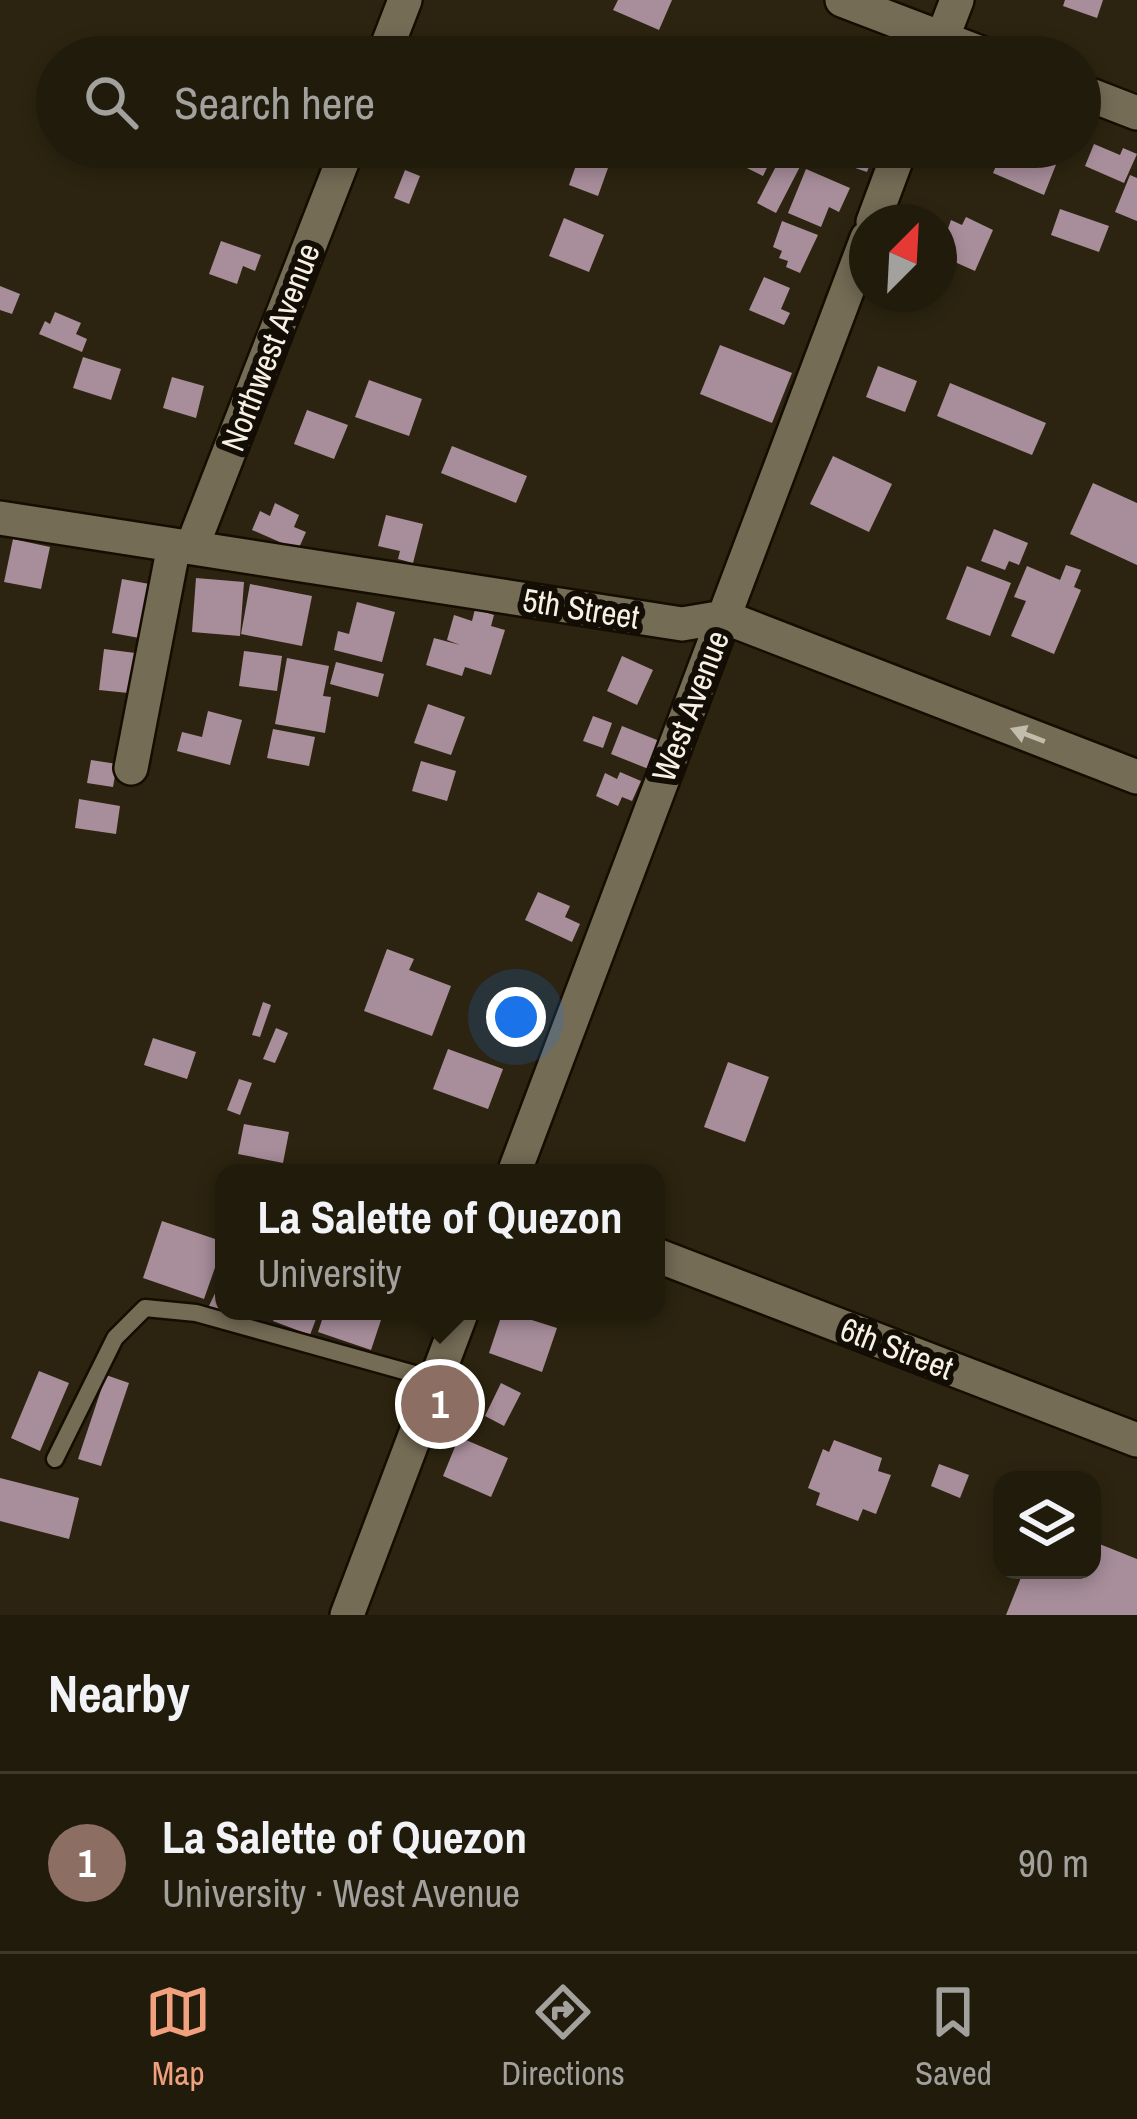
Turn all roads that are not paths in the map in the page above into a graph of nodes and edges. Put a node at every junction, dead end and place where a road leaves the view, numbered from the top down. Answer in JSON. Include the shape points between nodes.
{"nodes":[{"id":1,"x":405,"y":0,"type":"edge"},
{"id":2,"x":842,"y":0,"type":"edge"},
{"id":3,"x":957,"y":0,"type":"edge"},
{"id":4,"x":391,"y":36,"type":"edge"},
{"id":5,"x":915,"y":36,"type":"edge"},
{"id":6,"x":944,"y":36,"type":"edge"},
{"id":7,"x":1101,"y":100,"type":"edge"},
{"id":8,"x":1137,"y":113,"type":"edge"},
{"id":9,"x":339,"y":168,"type":"edge"},
{"id":10,"x":894,"y":168,"type":"edge"},
{"id":11,"x":880,"y":204,"type":"edge"},
{"id":12,"x":849,"y":286,"type":"edge"},
{"id":13,"x":0,"y":518,"type":"edge"},
{"id":14,"x":183,"y":546,"type":"junction"},
{"id":15,"x":724,"y":617,"type":"junction"},
{"id":16,"x":131,"y":768,"type":"dead end"},
{"id":17,"x":1137,"y":777,"type":"edge"},
{"id":18,"x":517,"y":1164,"type":"edge"},
{"id":19,"x":665,"y":1258,"type":"edge"},
{"id":20,"x":215,"y":1318,"type":"edge"},
{"id":21,"x":221,"y":1320,"type":"edge"},
{"id":22,"x":459,"y":1320,"type":"edge"},
{"id":23,"x":436,"y":1380,"type":"junction"},
{"id":24,"x":1137,"y":1440,"type":"edge"},
{"id":25,"x":56,"y":1459,"type":"dead end"},
{"id":26,"x":347,"y":1615,"type":"edge"}],
"edges":[{"from":1,"to":4,"type":"street"},
{"from":2,"to":5,"type":"street"},
{"from":3,"to":6,"type":"street"},
{"from":7,"to":8,"type":"street"},
{"from":9,"to":14,"type":"street","name":"Northwest Avenue"},
{"from":10,"to":11,"type":"street"},
{"from":12,"to":15,"type":"street","name":"West Avenue"},
{"from":13,"to":14,"type":"street","name":"5th Street"},
{"from":14,"to":15,"type":"street","name":"5th Street","via":[[682,624]]},
{"from":14,"to":16,"type":"street","name":"Northwest Avenue"},
{"from":17,"to":15,"type":"street","name":"5th Street","one_way":true},
{"from":15,"to":18,"type":"street","name":"West Avenue"},
{"from":19,"to":24,"type":"street","name":"6th Street"},
{"from":20,"to":25,"type":"lane","via":[[146,1308],[132,1317]]},
{"from":21,"to":23,"type":"lane"},
{"from":22,"to":23,"type":"street"},
{"from":23,"to":26,"type":"street"}]}
